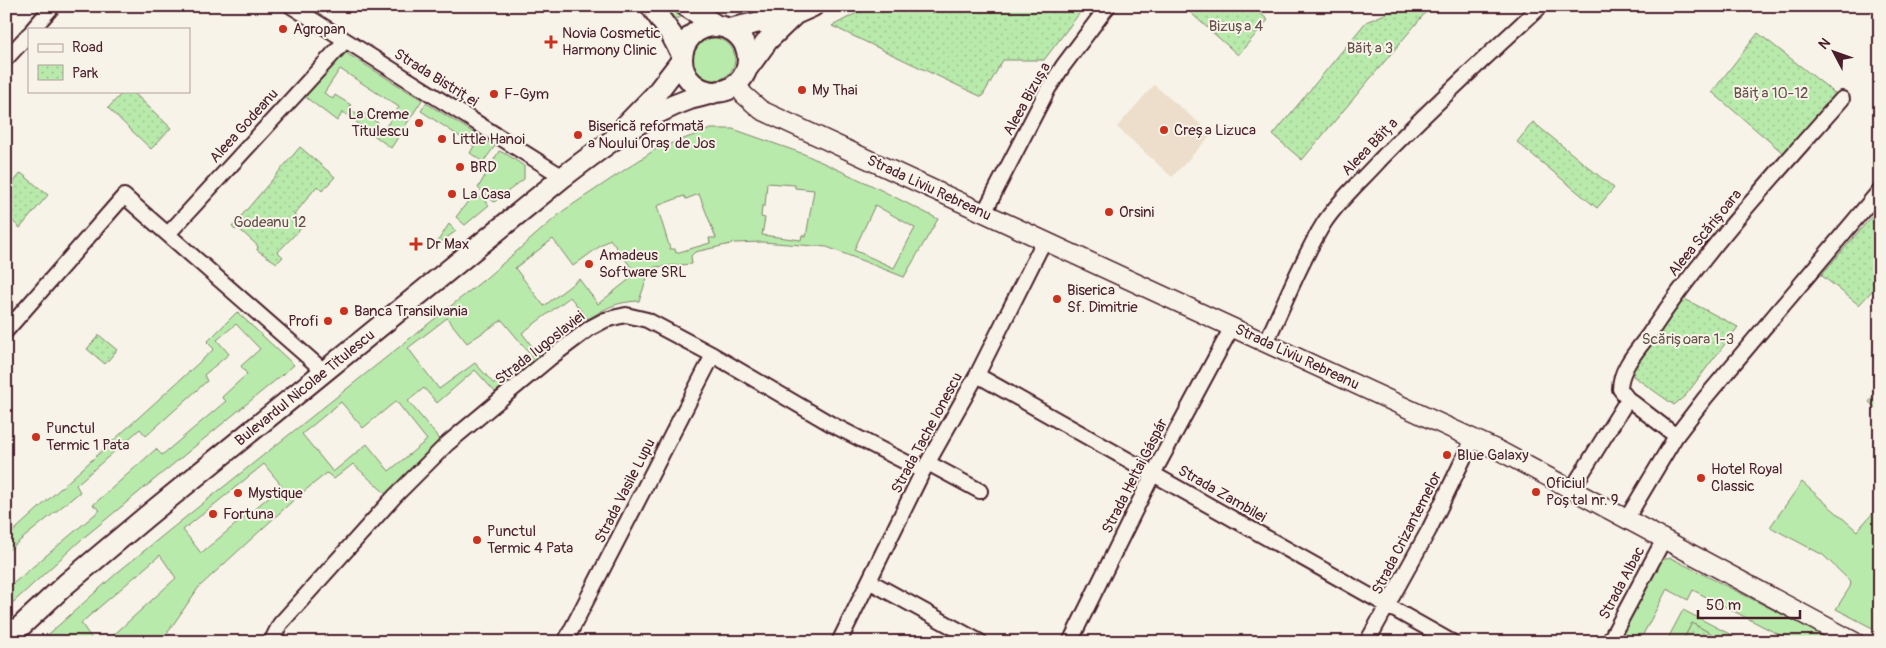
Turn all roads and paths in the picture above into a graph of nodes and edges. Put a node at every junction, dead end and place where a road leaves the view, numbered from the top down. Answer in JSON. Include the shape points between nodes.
{"nodes":[{"id":1,"x":53,"y":6,"type":"edge"},
{"id":2,"x":291,"y":6,"type":"edge"},
{"id":3,"x":651,"y":6,"type":"edge"},
{"id":4,"x":686,"y":6,"type":"edge"},
{"id":5,"x":1108,"y":6,"type":"edge"},
{"id":6,"x":1541,"y":6,"type":"edge"},
{"id":7,"x":804,"y":10,"type":"edge"},
{"id":8,"x":34,"y":28,"type":"edge"},
{"id":9,"x":723,"y":28,"type":"junction"},
{"id":10,"x":28,"y":35,"type":"edge"},
{"id":11,"x":345,"y":40,"type":"junction"},
{"id":12,"x":682,"y":58,"type":"junction"},
{"id":13,"x":6,"y":59,"type":"edge"},
{"id":14,"x":734,"y":82,"type":"junction"},
{"id":15,"x":1842,"y":100,"type":"dead end"},
{"id":16,"x":608,"y":143,"type":"junction"},
{"id":17,"x":563,"y":177,"type":"junction"},
{"id":18,"x":1880,"y":190,"type":"edge"},
{"id":19,"x":984,"y":213,"type":"junction"},
{"id":20,"x":168,"y":234,"type":"junction"},
{"id":21,"x":1044,"y":241,"type":"junction"},
{"id":22,"x":1232,"y":327,"type":"junction"},
{"id":23,"x":6,"y":331,"type":"edge"},
{"id":24,"x":1266,"y":342,"type":"junction"},
{"id":25,"x":713,"y":355,"type":"junction"},
{"id":26,"x":325,"y":372,"type":"junction"},
{"id":27,"x":977,"y":374,"type":"junction"},
{"id":28,"x":1628,"y":399,"type":"junction"},
{"id":29,"x":1676,"y":436,"type":"junction"},
{"id":30,"x":1473,"y":439,"type":"junction"},
{"id":31,"x":926,"y":467,"type":"junction"},
{"id":32,"x":1153,"y":474,"type":"junction"},
{"id":33,"x":1572,"y":488,"type":"junction"},
{"id":34,"x":980,"y":491,"type":"dead end"},
{"id":35,"x":1627,"y":518,"type":"junction"},
{"id":36,"x":1664,"y":539,"type":"junction"},
{"id":37,"x":869,"y":581,"type":"junction"},
{"id":38,"x":1388,"y":607,"type":"junction"},
{"id":39,"x":6,"y":640,"type":"edge"},
{"id":40,"x":270,"y":642,"type":"edge"},
{"id":41,"x":565,"y":642,"type":"edge"},
{"id":42,"x":839,"y":642,"type":"edge"},
{"id":43,"x":980,"y":642,"type":"edge"},
{"id":44,"x":1070,"y":642,"type":"edge"},
{"id":45,"x":1367,"y":642,"type":"edge"},
{"id":46,"x":1452,"y":642,"type":"edge"},
{"id":47,"x":1609,"y":642,"type":"edge"},
{"id":48,"x":1855,"y":642,"type":"edge"}],
"edges":[{"from":1,"to":8,"type":"street"},
{"from":2,"to":11,"type":"street","name":"Strada Bistriței"},
{"from":3,"to":12,"type":"main road","via":[[671,34]]},
{"from":4,"to":9,"type":"main road"},
{"from":5,"to":19,"type":"street","name":"Aleea Bizușa","via":[[1048,89]]},
{"from":6,"to":24,"type":"street","name":"Aleea Băița","via":[[1479,62],[1345,197],[1309,249]]},
{"from":7,"to":9,"type":"main road"},
{"from":7,"to":14,"type":"main road","via":[[768,40]]},
{"from":9,"to":12,"type":"main road","via":[[708,26],[696,32],[687,41]]},
{"from":9,"to":14,"type":"main road","via":[[740,37],[746,49],[748,60]]},
{"from":10,"to":13,"type":"street"},
{"from":11,"to":17,"type":"street","name":"Strada Bistriței"},
{"from":11,"to":20,"type":"street","name":"Aleea Godeanu"},
{"from":12,"to":14,"type":"main road","via":[[686,74],[694,85],[706,91]]},
{"from":12,"to":16,"type":"main road","name":"Bulevardul Nicolae Titulescu","via":[[655,95]]},
{"from":14,"to":16,"type":"main road","name":"Bulevardul Nicolae Titulescu","via":[[666,109]]},
{"from":14,"to":19,"type":"street","name":"Strada Liviu Rebreanu","via":[[762,110]]},
{"from":15,"to":28,"type":"street","name":"Aleea Scărișoara","via":[[1737,218],[1670,302],[1622,374],[1620,389]]},
{"from":16,"to":17,"type":"main road","name":"Bulevardul Nicolae Titulescu"},
{"from":17,"to":26,"type":"main road","name":"Bulevardul Nicolae Titulescu"},
{"from":18,"to":29,"type":"street"},
{"from":19,"to":21,"type":"street","name":"Strada Liviu Rebreanu"},
{"from":20,"to":23,"type":"street","via":[[124,196]]},
{"from":20,"to":26,"type":"street"},
{"from":21,"to":22,"type":"street","name":"Strada Liviu Rebreanu"},
{"from":21,"to":27,"type":"street","name":"Strada Tache Ionescu"},
{"from":22,"to":24,"type":"street","name":"Strada Liviu Rebreanu"},
{"from":22,"to":32,"type":"street","name":"Strada Heltai Gáspár"},
{"from":24,"to":30,"type":"street","name":"Strada Liviu Rebreanu"},
{"from":25,"to":31,"type":"street","name":"Strada Iugoslaviei","via":[[831,424]]},
{"from":25,"to":40,"type":"street","name":"Strada Iugoslaviei","via":[[636,317],[611,318],[590,328],[448,443],[395,496],[280,624]]},
{"from":25,"to":41,"type":"street","name":"Strada Vasile Lupu"},
{"from":26,"to":39,"type":"main road","name":"Bulevardul Nicolae Titulescu","via":[[73,578]]},
{"from":27,"to":31,"type":"street","name":"Strada Tache Ionescu"},
{"from":27,"to":32,"type":"street","name":"Strada Zambilei"},
{"from":28,"to":29,"type":"street"},
{"from":28,"to":33,"type":"street"},
{"from":29,"to":35,"type":"street"},
{"from":30,"to":33,"type":"street","name":"Strada Liviu Rebreanu"},
{"from":30,"to":38,"type":"street","name":"Strada Crizantemelor","via":[[1430,530]]},
{"from":31,"to":34,"type":"street","name":"Strada Iugoslaviei"},
{"from":31,"to":37,"type":"street","name":"Strada Tache Ionescu"},
{"from":32,"to":38,"type":"street","name":"Strada Zambilei"},
{"from":32,"to":44,"type":"street","name":"Strada Heltai Gáspár"},
{"from":33,"to":35,"type":"street","name":"Strada Liviu Rebreanu"},
{"from":35,"to":36,"type":"street","name":"Strada Liviu Rebreanu"},
{"from":36,"to":47,"type":"street","name":"Strada Albac"},
{"from":36,"to":48,"type":"street","name":"Strada Liviu Rebreanu"},
{"from":37,"to":42,"type":"street","name":"Strada Tache Ionescu"},
{"from":37,"to":43,"type":"street"},
{"from":38,"to":45,"type":"street","name":"Strada Crizantemelor"},
{"from":38,"to":46,"type":"street","name":"Strada Zambilei"}]}
